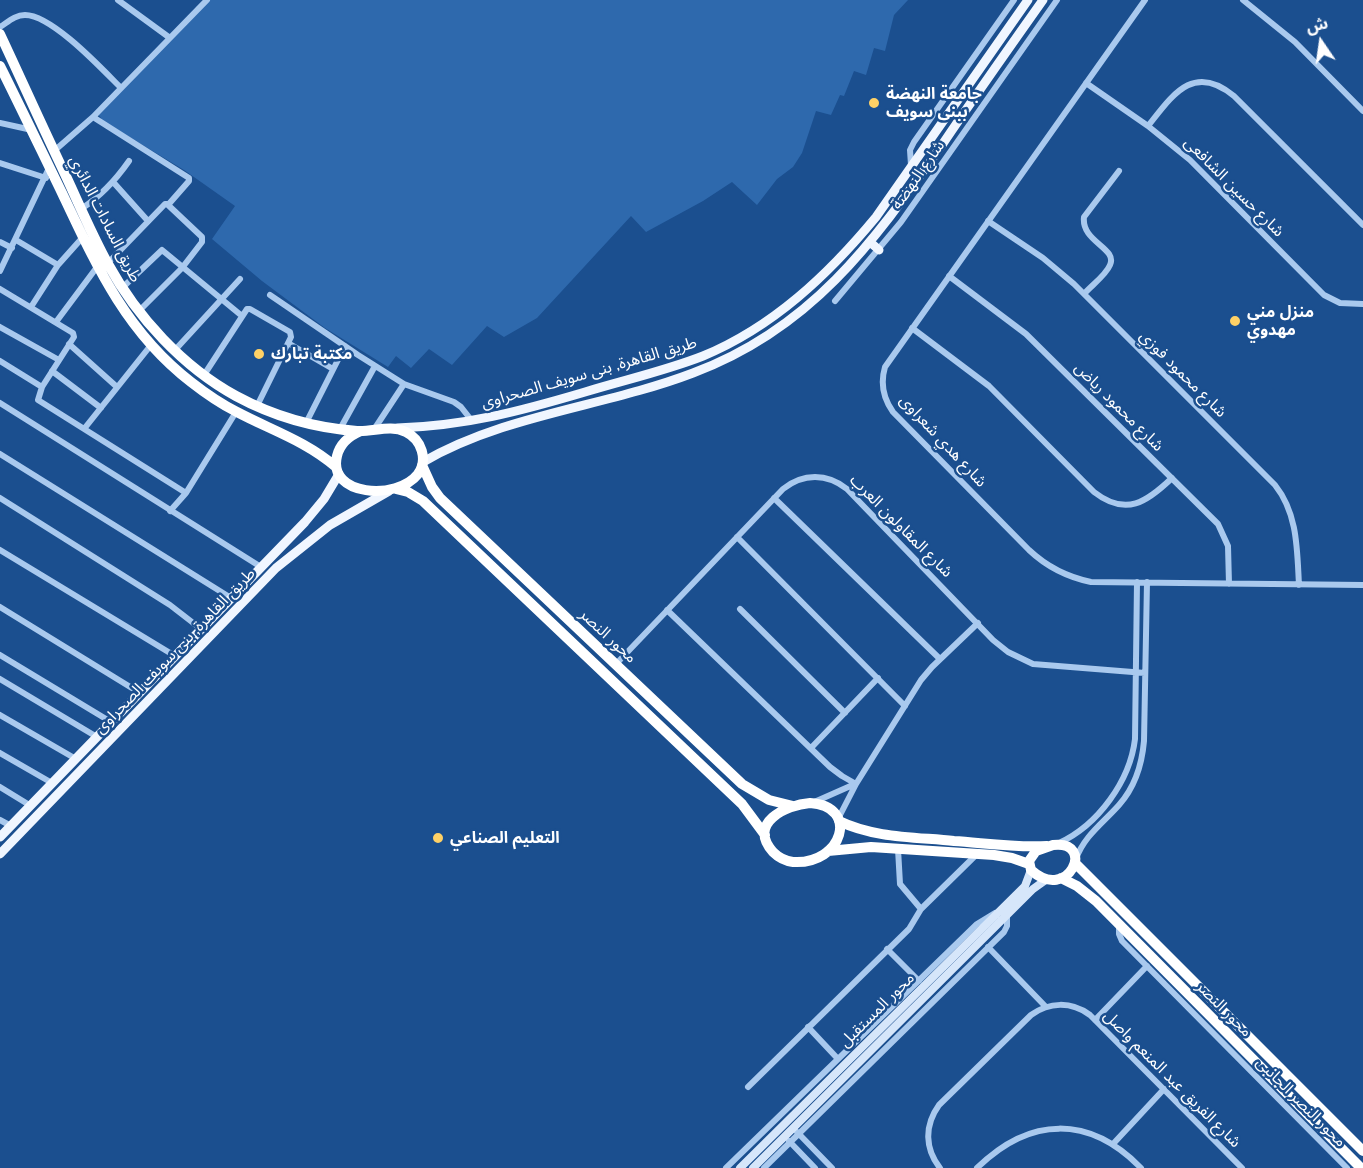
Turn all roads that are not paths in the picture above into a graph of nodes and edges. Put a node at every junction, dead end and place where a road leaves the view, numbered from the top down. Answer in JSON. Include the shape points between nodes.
{"nodes":[{"id":1,"x":118,"y":0,"type":"edge"},
{"id":2,"x":207,"y":0,"type":"edge"},
{"id":3,"x":1014,"y":0,"type":"edge"},
{"id":4,"x":1028,"y":0,"type":"edge"},
{"id":5,"x":1043,"y":0,"type":"edge"},
{"id":6,"x":1057,"y":0,"type":"edge"},
{"id":7,"x":1145,"y":0,"type":"edge"},
{"id":8,"x":1243,"y":0,"type":"edge"},
{"id":9,"x":0,"y":27,"type":"edge"},
{"id":10,"x":170,"y":38,"type":"junction"},
{"id":11,"x":2,"y":40,"type":"edge"},
{"id":12,"x":0,"y":66,"type":"edge"},
{"id":13,"x":1086,"y":83,"type":"junction"},
{"id":14,"x":121,"y":88,"type":"junction"},
{"id":15,"x":1363,"y":111,"type":"edge"},
{"id":16,"x":93,"y":117,"type":"junction"},
{"id":17,"x":0,"y":123,"type":"edge"},
{"id":18,"x":1148,"y":126,"type":"junction"},
{"id":19,"x":939,"y":128,"type":"junction"},
{"id":20,"x":32,"y":130,"type":"junction"},
{"id":21,"x":948,"y":135,"type":"junction"},
{"id":22,"x":54,"y":151,"type":"junction"},
{"id":23,"x":129,"y":161,"type":"dead end"},
{"id":24,"x":0,"y":163,"type":"edge"},
{"id":25,"x":910,"y":167,"type":"junction"},
{"id":26,"x":1119,"y":171,"type":"dead end"},
{"id":27,"x":48,"y":172,"type":"junction"},
{"id":28,"x":114,"y":183,"type":"junction"},
{"id":29,"x":168,"y":205,"type":"junction"},
{"id":30,"x":81,"y":208,"type":"junction"},
{"id":31,"x":148,"y":220,"type":"junction"},
{"id":32,"x":988,"y":221,"type":"junction"},
{"id":33,"x":1363,"y":225,"type":"edge"},
{"id":34,"x":82,"y":237,"type":"junction"},
{"id":35,"x":16,"y":240,"type":"junction"},
{"id":36,"x":0,"y":242,"type":"edge"},
{"id":37,"x":870,"y":242,"type":"junction"},
{"id":38,"x":12,"y":248,"type":"junction"},
{"id":39,"x":879,"y":250,"type":"junction"},
{"id":40,"x":102,"y":265,"type":"junction"},
{"id":41,"x":58,"y":266,"type":"junction"},
{"id":42,"x":182,"y":268,"type":"junction"},
{"id":43,"x":0,"y":272,"type":"edge"},
{"id":44,"x":949,"y":276,"type":"junction"},
{"id":45,"x":240,"y":279,"type":"dead end"},
{"id":46,"x":122,"y":288,"type":"junction"},
{"id":47,"x":0,"y":289,"type":"edge"},
{"id":48,"x":1084,"y":294,"type":"junction"},
{"id":49,"x":270,"y":295,"type":"dead end"},
{"id":50,"x":222,"y":300,"type":"junction"},
{"id":51,"x":835,"y":301,"type":"dead end"},
{"id":52,"x":1363,"y":304,"type":"edge"},
{"id":53,"x":30,"y":307,"type":"junction"},
{"id":54,"x":139,"y":311,"type":"junction"},
{"id":55,"x":242,"y":316,"type":"junction"},
{"id":56,"x":56,"y":322,"type":"junction"},
{"id":57,"x":0,"y":327,"type":"edge"},
{"id":58,"x":912,"y":328,"type":"junction"},
{"id":59,"x":288,"y":343,"type":"junction"},
{"id":60,"x":69,"y":344,"type":"junction"},
{"id":61,"x":151,"y":345,"type":"junction"},
{"id":62,"x":345,"y":346,"type":"junction"},
{"id":63,"x":175,"y":350,"type":"junction"},
{"id":64,"x":59,"y":360,"type":"junction"},
{"id":65,"x":0,"y":361,"type":"edge"},
{"id":66,"x":375,"y":366,"type":"junction"},
{"id":67,"x":333,"y":369,"type":"junction"},
{"id":68,"x":52,"y":370,"type":"junction"},
{"id":69,"x":204,"y":375,"type":"junction"},
{"id":70,"x":404,"y":384,"type":"junction"},
{"id":71,"x":42,"y":387,"type":"junction"},
{"id":72,"x":117,"y":387,"type":"junction"},
{"id":73,"x":0,"y":403,"type":"edge"},
{"id":74,"x":257,"y":406,"type":"junction"},
{"id":75,"x":101,"y":408,"type":"junction"},
{"id":76,"x":236,"y":412,"type":"junction"},
{"id":77,"x":289,"y":418,"type":"junction"},
{"id":78,"x":473,"y":421,"type":"junction"},
{"id":79,"x":306,"y":423,"type":"junction"},
{"id":80,"x":375,"y":428,"type":"junction"},
{"id":81,"x":390,"y":428,"type":"junction"},
{"id":82,"x":84,"y":429,"type":"junction"},
{"id":83,"x":340,"y":429,"type":"junction"},
{"id":84,"x":361,"y":431,"type":"junction"},
{"id":85,"x":284,"y":434,"type":"junction"},
{"id":86,"x":0,"y":454,"type":"edge"},
{"id":87,"x":423,"y":463,"type":"junction"},
{"id":88,"x":337,"y":471,"type":"junction"},
{"id":89,"x":1172,"y":478,"type":"junction"},
{"id":90,"x":393,"y":490,"type":"junction"},
{"id":91,"x":186,"y":493,"type":"junction"},
{"id":92,"x":0,"y":498,"type":"edge"},
{"id":93,"x":774,"y":498,"type":"junction"},
{"id":94,"x":170,"y":512,"type":"junction"},
{"id":95,"x":305,"y":522,"type":"junction"},
{"id":96,"x":316,"y":534,"type":"junction"},
{"id":97,"x":737,"y":537,"type":"junction"},
{"id":98,"x":0,"y":550,"type":"edge"},
{"id":99,"x":261,"y":567,"type":"junction"},
{"id":100,"x":1137,"y":582,"type":"junction"},
{"id":101,"x":1147,"y":582,"type":"junction"},
{"id":102,"x":1229,"y":584,"type":"junction"},
{"id":103,"x":1299,"y":585,"type":"junction"},
{"id":104,"x":1363,"y":585,"type":"edge"},
{"id":105,"x":231,"y":598,"type":"junction"},
{"id":106,"x":0,"y":607,"type":"edge"},
{"id":107,"x":740,"y":609,"type":"dead end"},
{"id":108,"x":667,"y":610,"type":"junction"},
{"id":109,"x":978,"y":623,"type":"junction"},
{"id":110,"x":201,"y":629,"type":"junction"},
{"id":111,"x":175,"y":656,"type":"junction"},
{"id":112,"x":2,"y":658,"type":"edge"},
{"id":113,"x":940,"y":659,"type":"junction"},
{"id":114,"x":616,"y":664,"type":"junction"},
{"id":115,"x":1135,"y":673,"type":"junction"},
{"id":116,"x":1145,"y":674,"type":"junction"},
{"id":117,"x":878,"y":678,"type":"junction"},
{"id":118,"x":0,"y":679,"type":"edge"},
{"id":119,"x":140,"y":693,"type":"junction"},
{"id":120,"x":905,"y":706,"type":"junction"},
{"id":121,"x":845,"y":712,"type":"junction"},
{"id":122,"x":0,"y":715,"type":"edge"},
{"id":123,"x":111,"y":722,"type":"junction"},
{"id":124,"x":97,"y":737,"type":"junction"},
{"id":125,"x":811,"y":748,"type":"junction"},
{"id":126,"x":0,"y":753,"type":"edge"},
{"id":127,"x":76,"y":759,"type":"junction"},
{"id":128,"x":52,"y":783,"type":"junction"},
{"id":129,"x":856,"y":784,"type":"junction"},
{"id":130,"x":0,"y":787,"type":"edge"},
{"id":131,"x":810,"y":803,"type":"junction"},
{"id":132,"x":793,"y":806,"type":"junction"},
{"id":133,"x":28,"y":808,"type":"junction"},
{"id":134,"x":36,"y":818,"type":"junction"},
{"id":135,"x":0,"y":820,"type":"edge"},
{"id":136,"x":838,"y":820,"type":"junction"},
{"id":137,"x":11,"y":826,"type":"junction"},
{"id":138,"x":765,"y":835,"type":"junction"},
{"id":139,"x":0,"y":837,"type":"edge"},
{"id":140,"x":1052,"y":845,"type":"junction"},
{"id":141,"x":898,"y":849,"type":"junction"},
{"id":142,"x":828,"y":852,"type":"junction"},
{"id":143,"x":0,"y":854,"type":"edge"},
{"id":144,"x":977,"y":854,"type":"junction"},
{"id":145,"x":1076,"y":862,"type":"junction"},
{"id":146,"x":1030,"y":867,"type":"junction"},
{"id":147,"x":1061,"y":878,"type":"junction"},
{"id":148,"x":1047,"y":879,"type":"junction"},
{"id":149,"x":1093,"y":880,"type":"junction"},
{"id":150,"x":1082,"y":890,"type":"junction"},
{"id":151,"x":921,"y":909,"type":"junction"},
{"id":152,"x":1003,"y":914,"type":"junction"},
{"id":153,"x":1119,"y":923,"type":"junction"},
{"id":154,"x":988,"y":947,"type":"junction"},
{"id":155,"x":887,"y":949,"type":"junction"},
{"id":156,"x":1147,"y":966,"type":"junction"},
{"id":157,"x":929,"y":975,"type":"junction"},
{"id":158,"x":919,"y":981,"type":"junction"},
{"id":159,"x":1046,"y":1007,"type":"junction"},
{"id":160,"x":1095,"y":1020,"type":"junction"},
{"id":161,"x":808,"y":1027,"type":"junction"},
{"id":162,"x":838,"y":1059,"type":"junction"},
{"id":163,"x":1293,"y":1082,"type":"junction"},
{"id":164,"x":748,"y":1087,"type":"dead end"},
{"id":165,"x":1164,"y":1089,"type":"junction"},
{"id":166,"x":1284,"y":1090,"type":"junction"},
{"id":167,"x":787,"y":1121,"type":"junction"},
{"id":168,"x":796,"y":1131,"type":"junction"},
{"id":169,"x":772,"y":1132,"type":"junction"},
{"id":170,"x":787,"y":1140,"type":"junction"},
{"id":171,"x":1113,"y":1144,"type":"junction"},
{"id":172,"x":1363,"y":1151,"type":"edge"},
{"id":173,"x":726,"y":1168,"type":"edge"},
{"id":174,"x":740,"y":1168,"type":"edge"},
{"id":175,"x":753,"y":1168,"type":"edge"},
{"id":176,"x":765,"y":1168,"type":"edge"},
{"id":177,"x":815,"y":1168,"type":"edge"},
{"id":178,"x":832,"y":1168,"type":"edge"},
{"id":179,"x":940,"y":1168,"type":"edge"},
{"id":180,"x":977,"y":1168,"type":"edge"},
{"id":181,"x":1141,"y":1168,"type":"edge"},
{"id":182,"x":1242,"y":1168,"type":"edge"},
{"id":183,"x":1347,"y":1168,"type":"edge"},
{"id":184,"x":1361,"y":1168,"type":"edge"}],
"edges":[{"from":1,"to":10,"type":"street"},
{"from":2,"to":10,"type":"street"},
{"from":3,"to":25,"type":"street","via":[[912,146]]},
{"from":4,"to":19,"type":"main road","name":"طريق القاهرة, بنى سويف الصحراوى"},
{"from":5,"to":21,"type":"main road","name":"طريق القاهرة, بنى سويف الصحراوى"},
{"from":6,"to":39,"type":"street","name":"شارع النهضة"},
{"from":7,"to":13,"type":"street","name":"شارع هدي شعراوى"},
{"from":8,"to":15,"type":"street","via":[[1295,42]]},
{"from":9,"to":14,"type":"street","via":[[24,15],[42,20],[82,50]]},
{"from":10,"to":14,"type":"street"},
{"from":11,"to":22,"type":"highway","name":"طريق السادات الدائري"},
{"from":12,"to":20,"type":"highway","name":"طريق السادات الدائري"},
{"from":13,"to":18,"type":"street","name":"شارع حسين الشافعى"},
{"from":13,"to":32,"type":"street","name":"شارع هدي شعراوى"},
{"from":14,"to":16,"type":"street"},
{"from":16,"to":22,"type":"street"},
{"from":16,"to":29,"type":"street","via":[[189,178]]},
{"from":17,"to":20,"type":"street"},
{"from":18,"to":33,"type":"street","via":[[1184,86],[1198,82],[1219,86],[1234,96]]},
{"from":18,"to":52,"type":"street","name":"شارع حسين الشافعى","via":[[1190,160],[1324,295],[1340,303]]},
{"from":19,"to":21,"type":"main road"},
{"from":19,"to":25,"type":"main road","name":"طريق القاهرة, بنى سويف الصحراوى"},
{"from":20,"to":27,"type":"highway","name":"طريق السادات الدائري"},
{"from":21,"to":37,"type":"main road","name":"طريق القاهرة, بنى سويف الصحراوى"},
{"from":22,"to":30,"type":"highway","name":"طريق السادات الدائري"},
{"from":23,"to":28,"type":"street"},
{"from":24,"to":27,"type":"street"},
{"from":25,"to":78,"type":"main road","name":"طريق القاهرة, بنى سويف الصحراوى","via":[[876,218],[836,263],[794,302],[753,331],[684,363]]},
{"from":26,"to":48,"type":"street","via":[[1084,218],[1086,232],[1110,254],[1112,261]]},
{"from":27,"to":34,"type":"highway","name":"طريق السادات الدائري"},
{"from":27,"to":35,"type":"street"},
{"from":28,"to":30,"type":"street"},
{"from":28,"to":31,"type":"street"},
{"from":29,"to":31,"type":"street","via":[[162,205]]},
{"from":29,"to":42,"type":"street","via":[[202,238]]},
{"from":30,"to":40,"type":"highway","name":"طريق السادات الدائري"},
{"from":31,"to":40,"type":"street","via":[[122,250]]},
{"from":32,"to":44,"type":"street","name":"شارع هدي شعراوى"},
{"from":32,"to":48,"type":"street","name":"شارع محمود فوزي","via":[[1054,267]]},
{"from":34,"to":40,"type":"highway","name":"طريق السادات الدائري"},
{"from":34,"to":41,"type":"street"},
{"from":35,"to":38,"type":"street"},
{"from":35,"to":41,"type":"street"},
{"from":36,"to":38,"type":"street"},
{"from":37,"to":39,"type":"main road"},
{"from":37,"to":87,"type":"main road","name":"طريق القاهرة, بنى سويف الصحراوى","via":[[807,308],[745,350],[691,374],[537,423],[470,438]]},
{"from":38,"to":43,"type":"street"},
{"from":39,"to":51,"type":"street","name":"شارع النهضة"},
{"from":40,"to":46,"type":"highway","name":"طريق السادات الدائري"},
{"from":40,"to":56,"type":"street"},
{"from":40,"to":61,"type":"highway","name":"طريق السادات الدائري","via":[[127,316]]},
{"from":41,"to":53,"type":"street"},
{"from":42,"to":46,"type":"street","via":[[162,250]]},
{"from":42,"to":50,"type":"street"},
{"from":42,"to":54,"type":"street"},
{"from":44,"to":58,"type":"street","name":"شارع هدي شعراوى"},
{"from":44,"to":89,"type":"street","name":"شارع محمود رياض","via":[[1026,334]]},
{"from":45,"to":50,"type":"street"},
{"from":46,"to":54,"type":"highway","name":"طريق السادات الدائري"},
{"from":47,"to":53,"type":"street"},
{"from":48,"to":103,"type":"street","name":"شارع محمود فوزي","via":[[1281,492],[1295,530]]},
{"from":49,"to":62,"type":"street"},
{"from":50,"to":55,"type":"street"},
{"from":50,"to":63,"type":"street"},
{"from":53,"to":56,"type":"street"},
{"from":54,"to":63,"type":"highway","name":"طريق السادات الدائري"},
{"from":55,"to":59,"type":"street","via":[[250,309],[292,334]]},
{"from":55,"to":69,"type":"street"},
{"from":56,"to":60,"type":"street","via":[[74,333]]},
{"from":57,"to":64,"type":"street"},
{"from":58,"to":89,"type":"street","via":[[989,386],[1099,496],[1114,503],[1136,503],[1154,496]]},
{"from":58,"to":100,"type":"street","name":"شارع هدي شعراوى","via":[[883,373],[883,393],[893,412],[1042,562],[1081,580]]},
{"from":59,"to":67,"type":"street"},
{"from":59,"to":74,"type":"street"},
{"from":60,"to":64,"type":"street"},
{"from":60,"to":72,"type":"street"},
{"from":61,"to":72,"type":"street"},
{"from":61,"to":76,"type":"highway","name":"طريق السادات الدائري","via":[[191,382]]},
{"from":62,"to":66,"type":"street"},
{"from":62,"to":67,"type":"street"},
{"from":63,"to":69,"type":"highway","name":"طريق السادات الدائري"},
{"from":64,"to":68,"type":"street"},
{"from":65,"to":71,"type":"street"},
{"from":66,"to":70,"type":"street"},
{"from":66,"to":83,"type":"street"},
{"from":67,"to":79,"type":"street"},
{"from":68,"to":71,"type":"street"},
{"from":68,"to":75,"type":"street"},
{"from":69,"to":74,"type":"highway","name":"طريق السادات الدائري"},
{"from":70,"to":78,"type":"street","via":[[454,402]]},
{"from":70,"to":80,"type":"street"},
{"from":71,"to":82,"type":"street","via":[[38,400]]},
{"from":72,"to":75,"type":"street"},
{"from":73,"to":94,"type":"street"},
{"from":74,"to":77,"type":"highway","name":"طريق السادات الدائري"},
{"from":75,"to":82,"type":"street"},
{"from":76,"to":85,"type":"highway","name":"طريق السادات الدائري"},
{"from":76,"to":91,"type":"street"},
{"from":77,"to":79,"type":"highway","name":"طريق السادات الدائري"},
{"from":77,"to":85,"type":"highway","via":[[293,426]]},
{"from":78,"to":81,"type":"main road","name":"طريق القاهرة, بنى سويف الصحراوى"},
{"from":79,"to":83,"type":"highway","name":"طريق السادات الدائري"},
{"from":80,"to":81,"type":"highway"},
{"from":80,"to":84,"type":"highway"},
{"from":81,"to":87,"type":"highway","via":[[415,438]]},
{"from":82,"to":91,"type":"street"},
{"from":83,"to":84,"type":"highway","name":"طريق السادات الدائري"},
{"from":84,"to":88,"type":"highway","via":[[350,436],[338,452]]},
{"from":85,"to":88,"type":"highway","name":"طريق السادات الدائري","via":[[316,451]]},
{"from":86,"to":105,"type":"street"},
{"from":87,"to":90,"type":"highway","via":[[413,479]]},
{"from":87,"to":114,"type":"highway","name":"محور النصر","via":[[440,498]]},
{"from":88,"to":90,"type":"highway","via":[[347,482],[368,492]]},
{"from":88,"to":95,"type":"main road","name":"طريق القاهرة, بنى سويف الصحراوى","via":[[324,500]]},
{"from":89,"to":102,"type":"street","name":"شارع محمود رياض","via":[[1224,534],[1229,552]]},
{"from":90,"to":96,"type":"main road","name":"طريق القاهرة, بنى سويف الصحراوى"},
{"from":90,"to":138,"type":"highway","name":"محور النصر","via":[[408,492],[423,501],[742,804]]},
{"from":91,"to":94,"type":"street"},
{"from":92,"to":110,"type":"street","via":[[170,605]]},
{"from":93,"to":97,"type":"street","name":"شارع المقاولون العرب"},
{"from":93,"to":109,"type":"street","name":"شارع المقاولون العرب","via":[[788,485],[806,477],[825,477],[842,485]]},
{"from":93,"to":113,"type":"street"},
{"from":94,"to":99,"type":"street"},
{"from":95,"to":96,"type":"main road"},
{"from":95,"to":99,"type":"main road","name":"طريق القاهرة, بنى سويف الصحراوى"},
{"from":96,"to":134,"type":"main road","name":"طريق القاهرة, بنى سويف الصحراوى","via":[[264,580]]},
{"from":97,"to":108,"type":"street","name":"شارع المقاولون العرب"},
{"from":97,"to":117,"type":"street"},
{"from":98,"to":111,"type":"street"},
{"from":99,"to":105,"type":"main road","name":"طريق القاهرة, بنى سويف الصحراوى"},
{"from":100,"to":101,"type":"street","name":"شارع هدي شعراوى"},
{"from":100,"to":115,"type":"street"},
{"from":101,"to":102,"type":"street","name":"شارع هدي شعراوى"},
{"from":101,"to":116,"type":"street"},
{"from":102,"to":103,"type":"street","name":"شارع هدي شعراوى"},
{"from":103,"to":104,"type":"street","name":"شارع هدي شعراوى"},
{"from":105,"to":110,"type":"main road","name":"طريق القاهرة, بنى سويف الصحراوى"},
{"from":106,"to":119,"type":"street"},
{"from":107,"to":121,"type":"street"},
{"from":108,"to":114,"type":"street","name":"شارع المقاولون العرب"},
{"from":108,"to":125,"type":"street"},
{"from":109,"to":113,"type":"street"},
{"from":109,"to":115,"type":"street","name":"شارع المقاولون العرب","via":[[1008,652],[1034,664]]},
{"from":110,"to":111,"type":"main road","name":"طريق القاهرة, بنى سويف الصحراوى"},
{"from":111,"to":119,"type":"main road","name":"طريق القاهرة, بنى سويف الصحراوى"},
{"from":112,"to":123,"type":"street"},
{"from":113,"to":120,"type":"street"},
{"from":114,"to":132,"type":"highway","name":"محور النصر","via":[[748,789]]},
{"from":115,"to":116,"type":"street","name":"شارع المقاولون العرب"},
{"from":115,"to":140,"type":"street","via":[[1135,739],[1127,771],[1112,797],[1086,825]]},
{"from":116,"to":145,"type":"street","via":[[1144,741],[1137,776],[1119,804],[1086,839]]},
{"from":117,"to":120,"type":"street"},
{"from":117,"to":121,"type":"street"},
{"from":118,"to":124,"type":"street"},
{"from":119,"to":123,"type":"main road","name":"طريق القاهرة, بنى سويف الصحراوى"},
{"from":120,"to":129,"type":"street"},
{"from":121,"to":125,"type":"street"},
{"from":122,"to":127,"type":"street"},
{"from":123,"to":124,"type":"main road","name":"طريق القاهرة, بنى سويف الصحراوى"},
{"from":124,"to":127,"type":"main road","name":"طريق القاهرة, بنى سويف الصحراوى"},
{"from":125,"to":129,"type":"street","via":[[835,772]]},
{"from":126,"to":128,"type":"street"},
{"from":127,"to":128,"type":"main road","name":"طريق القاهرة, بنى سويف الصحراوى"},
{"from":128,"to":133,"type":"main road","name":"طريق القاهرة, بنى سويف الصحراوى"},
{"from":129,"to":131,"type":"street"},
{"from":129,"to":136,"type":"street"},
{"from":130,"to":133,"type":"street"},
{"from":131,"to":132,"type":"highway"},
{"from":131,"to":136,"type":"highway","via":[[824,806]]},
{"from":132,"to":138,"type":"highway","via":[[772,818]]},
{"from":133,"to":134,"type":"main road"},
{"from":133,"to":137,"type":"main road","name":"طريق القاهرة, بنى سويف الصحراوى"},
{"from":134,"to":143,"type":"main road","name":"طريق القاهرة, بنى سويف الصحراوى"},
{"from":135,"to":137,"type":"street"},
{"from":136,"to":140,"type":"highway","via":[[881,834]]},
{"from":136,"to":142,"type":"highway","via":[[838,841]]},
{"from":137,"to":139,"type":"main road","name":"طريق القاهرة, بنى سويف الصحراوى"},
{"from":138,"to":142,"type":"highway","via":[[771,850],[789,861],[804,861]]},
{"from":140,"to":145,"type":"highway","via":[[1070,849]]},
{"from":140,"to":146,"type":"highway","via":[[1034,853]]},
{"from":141,"to":142,"type":"highway","via":[[861,847]]},
{"from":141,"to":144,"type":"highway"},
{"from":141,"to":151,"type":"street","via":[[900,884]]},
{"from":144,"to":146,"type":"highway","via":[[1003,856]]},
{"from":144,"to":151,"type":"street"},
{"from":145,"to":147,"type":"highway"},
{"from":145,"to":149,"type":"highway","name":"محور النصر"},
{"from":146,"to":148,"type":"highway"},
{"from":146,"to":152,"type":"street","name":"محور المستقبل","via":[[1025,886]]},
{"from":147,"to":148,"type":"highway"},
{"from":147,"to":150,"type":"highway","name":"محور النصر"},
{"from":148,"to":152,"type":"street","name":"محور المستقبل"},
{"from":149,"to":150,"type":"highway"},
{"from":149,"to":163,"type":"highway","name":"محور النصر"},
{"from":150,"to":153,"type":"highway","name":"محور النصر"},
{"from":151,"to":155,"type":"street","via":[[909,929]]},
{"from":152,"to":154,"type":"street","via":[[1005,930]]},
{"from":152,"to":157,"type":"street","name":"محور المستقبل"},
{"from":152,"to":168,"type":"street","name":"محور المستقبل"},
{"from":153,"to":156,"type":"street","name":"محور النصر الجانبى","via":[[1121,939]]},
{"from":153,"to":166,"type":"highway","name":"محور النصر"},
{"from":154,"to":159,"type":"street"},
{"from":154,"to":168,"type":"street"},
{"from":155,"to":158,"type":"street"},
{"from":155,"to":161,"type":"street"},
{"from":156,"to":160,"type":"street"},
{"from":156,"to":183,"type":"street","name":"محور النصر الجانبى"},
{"from":157,"to":158,"type":"street"},
{"from":157,"to":167,"type":"street","name":"محور المستقبل"},
{"from":158,"to":162,"type":"street"},
{"from":159,"to":160,"type":"street","name":"شارع الفريق عبد المنعم واصل","via":[[1074,1007]]},
{"from":159,"to":179,"type":"street","via":[[1031,1015],[934,1112],[928,1141]]},
{"from":160,"to":165,"type":"street","name":"شارع الفريق عبد المنعم واصل"},
{"from":161,"to":162,"type":"street"},
{"from":161,"to":164,"type":"street"},
{"from":162,"to":169,"type":"street"},
{"from":163,"to":166,"type":"highway"},
{"from":163,"to":172,"type":"highway","name":"محور النصر"},
{"from":165,"to":171,"type":"street"},
{"from":165,"to":182,"type":"street","name":"شارع الفريق عبد المنعم واصل"},
{"from":166,"to":184,"type":"highway","name":"محور النصر"},
{"from":167,"to":168,"type":"street"},
{"from":167,"to":169,"type":"street","name":"محور المستقبل"},
{"from":168,"to":170,"type":"street","name":"محور المستقبل"},
{"from":168,"to":178,"type":"street"},
{"from":169,"to":170,"type":"street"},
{"from":169,"to":173,"type":"street"},
{"from":169,"to":174,"type":"street","name":"محور المستقبل"},
{"from":170,"to":175,"type":"street","name":"محور المستقبل"},
{"from":170,"to":176,"type":"street"},
{"from":170,"to":177,"type":"street"},
{"from":171,"to":180,"type":"street","via":[[1077,1130],[1039,1131],[1003,1145]]},
{"from":171,"to":181,"type":"street"}]}
